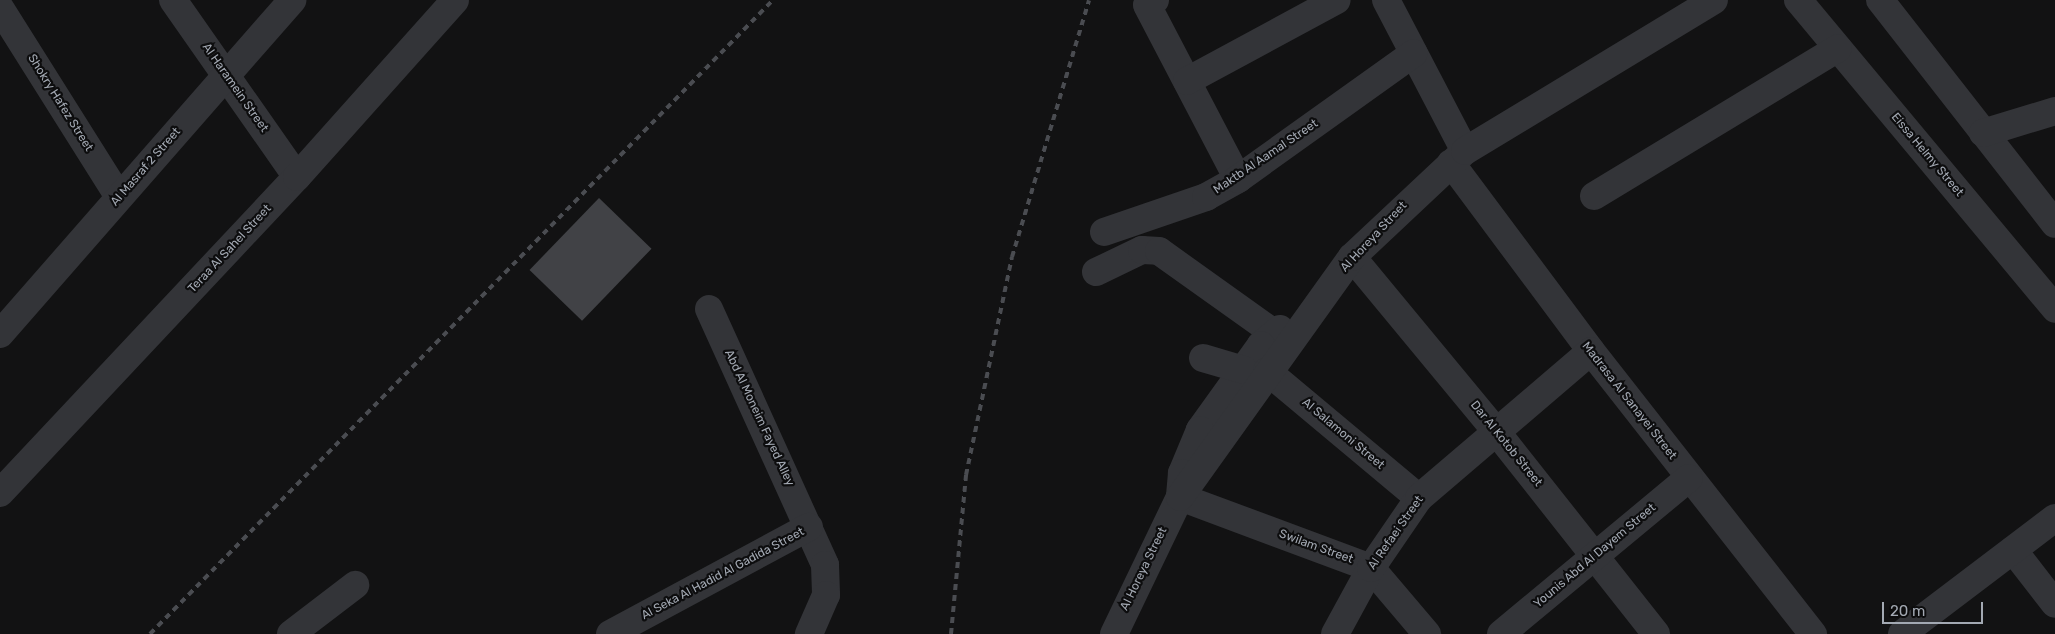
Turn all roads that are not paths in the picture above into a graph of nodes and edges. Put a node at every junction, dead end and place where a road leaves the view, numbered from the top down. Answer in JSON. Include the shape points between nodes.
{"nodes":[{"id":1,"x":172,"y":0,"type":"edge"},
{"id":2,"x":292,"y":0,"type":"edge"},
{"id":3,"x":454,"y":0,"type":"edge"},
{"id":4,"x":1337,"y":0,"type":"edge"},
{"id":5,"x":1386,"y":0,"type":"edge"},
{"id":6,"x":1714,"y":0,"type":"edge"},
{"id":7,"x":1798,"y":0,"type":"edge"},
{"id":8,"x":1880,"y":0,"type":"edge"},
{"id":9,"x":1151,"y":2,"type":"edge"},
{"id":10,"x":4,"y":24,"type":"edge"},
{"id":11,"x":1838,"y":48,"type":"junction"},
{"id":12,"x":1414,"y":53,"type":"junction"},
{"id":13,"x":226,"y":76,"type":"junction"},
{"id":14,"x":1187,"y":81,"type":"junction"},
{"id":15,"x":2055,"y":111,"type":"edge"},
{"id":16,"x":1983,"y":133,"type":"junction"},
{"id":17,"x":1458,"y":157,"type":"junction"},
{"id":18,"x":297,"y":177,"type":"junction"},
{"id":19,"x":1238,"y":179,"type":"junction"},
{"id":20,"x":1594,"y":196,"type":"dead end"},
{"id":21,"x":119,"y":197,"type":"junction"},
{"id":22,"x":2055,"y":224,"type":"edge"},
{"id":23,"x":1104,"y":232,"type":"dead end"},
{"id":24,"x":1352,"y":257,"type":"junction"},
{"id":25,"x":1096,"y":272,"type":"dead end"},
{"id":26,"x":2055,"y":309,"type":"edge"},
{"id":27,"x":709,"y":310,"type":"dead end"},
{"id":28,"x":1306,"y":316,"type":"junction"},
{"id":29,"x":4,"y":319,"type":"edge"},
{"id":30,"x":1274,"y":333,"type":"junction"},
{"id":31,"x":1591,"y":351,"type":"junction"},
{"id":32,"x":1203,"y":358,"type":"dead end"},
{"id":33,"x":1255,"y":370,"type":"junction"},
{"id":34,"x":1495,"y":430,"type":"junction"},
{"id":35,"x":1689,"y":478,"type":"junction"},
{"id":36,"x":0,"y":492,"type":"edge"},
{"id":37,"x":1180,"y":497,"type":"junction"},
{"id":38,"x":1419,"y":498,"type":"junction"},
{"id":39,"x":2055,"y":518,"type":"edge"},
{"id":40,"x":809,"y":528,"type":"junction"},
{"id":41,"x":2013,"y":550,"type":"junction"},
{"id":42,"x":1595,"y":556,"type":"junction"},
{"id":43,"x":1372,"y":568,"type":"junction"},
{"id":44,"x":355,"y":585,"type":"dead end"},
{"id":45,"x":2055,"y":604,"type":"edge"},
{"id":46,"x":1799,"y":629,"type":"edge"},
{"id":47,"x":622,"y":631,"type":"edge"},
{"id":48,"x":1122,"y":632,"type":"edge"},
{"id":49,"x":291,"y":634,"type":"edge"},
{"id":50,"x":809,"y":634,"type":"edge"},
{"id":51,"x":1335,"y":634,"type":"edge"},
{"id":52,"x":1428,"y":634,"type":"edge"},
{"id":53,"x":1501,"y":634,"type":"edge"},
{"id":54,"x":1656,"y":634,"type":"edge"},
{"id":55,"x":1902,"y":634,"type":"edge"}],
"edges":[{"from":1,"to":13,"type":"street","name":"Al Haramein Street"},
{"from":2,"to":13,"type":"street","name":"Al Masraf 2 Street"},
{"from":3,"to":18,"type":"street","name":"Teraa Al Sahel Street"},
{"from":4,"to":14,"type":"street"},
{"from":5,"to":12,"type":"street","name":"Madrasa Al Sanayei Street"},
{"from":6,"to":17,"type":"street","name":"Al Horeya Street"},
{"from":7,"to":11,"type":"street","name":"Eissa Helmy Street"},
{"from":8,"to":16,"type":"street"},
{"from":9,"to":14,"type":"street"},
{"from":10,"to":21,"type":"street","name":"Shokry Hafez Street"},
{"from":11,"to":20,"type":"street"},
{"from":11,"to":26,"type":"street","name":"Eissa Helmy Street"},
{"from":12,"to":17,"type":"street","name":"Madrasa Al Sanayei Street"},
{"from":12,"to":19,"type":"street","name":"Maktb Al Aamal Street"},
{"from":13,"to":18,"type":"street","name":"Al Haramein Street"},
{"from":13,"to":21,"type":"street","name":"Al Masraf 2 Street"},
{"from":14,"to":19,"type":"street"},
{"from":15,"to":16,"type":"street"},
{"from":16,"to":22,"type":"street"},
{"from":17,"to":24,"type":"street","name":"Al Horeya Street"},
{"from":17,"to":31,"type":"street","name":"Madrasa Al Sanayei Street"},
{"from":18,"to":36,"type":"street","name":"Teraa Al Sahel Street"},
{"from":19,"to":23,"type":"street","name":"Maktb Al Aamal Street","via":[[1206,197]]},
{"from":21,"to":29,"type":"street","name":"Al Masraf 2 Street"},
{"from":24,"to":28,"type":"street","name":"Al Horeya Street"},
{"from":24,"to":34,"type":"street","name":"Dar Al Kotob Street"},
{"from":25,"to":30,"type":"street","via":[[1142,250],[1159,251]]},
{"from":27,"to":40,"type":"street","name":"Abd Al Moneim Fayed Alley"},
{"from":28,"to":30,"type":"street"},
{"from":28,"to":33,"type":"street","name":"Al Horeya Street"},
{"from":30,"to":33,"type":"street"},
{"from":31,"to":34,"type":"street","name":"Al Refaei Street"},
{"from":31,"to":35,"type":"street","name":"Madrasa Al Sanayei Street"},
{"from":32,"to":33,"type":"street"},
{"from":33,"to":37,"type":"street","name":"Al Horeya Street"},
{"from":33,"to":38,"type":"street","name":"Al Salamoni Street"},
{"from":34,"to":38,"type":"street","name":"Al Refaei Street"},
{"from":34,"to":42,"type":"street","name":"Dar Al Kotob Street"},
{"from":35,"to":42,"type":"street","name":"Younis Abd Al Dayem Street"},
{"from":35,"to":46,"type":"street","name":"Madrasa Al Sanayei Street"},
{"from":37,"to":43,"type":"street","name":"Swilam Street"},
{"from":37,"to":48,"type":"street","name":"Al Horeya Street"},
{"from":38,"to":43,"type":"street","name":"Al Refaei Street"},
{"from":39,"to":41,"type":"street"},
{"from":40,"to":47,"type":"street","name":"Al Seka Al Hadid Al Gadida Street"},
{"from":40,"to":50,"type":"street","name":"Abd Al Moneim Fayed Alley","via":[[825,565],[827,580],[826,595]]},
{"from":41,"to":45,"type":"street"},
{"from":41,"to":55,"type":"street"},
{"from":42,"to":53,"type":"street","name":"Younis Abd Al Dayem Street"},
{"from":42,"to":54,"type":"street","name":"Dar Al Kotob Street"},
{"from":43,"to":51,"type":"street","name":"Al Refaei Street"},
{"from":43,"to":52,"type":"street","name":"Swilam Street"},
{"from":44,"to":49,"type":"street"}]}
